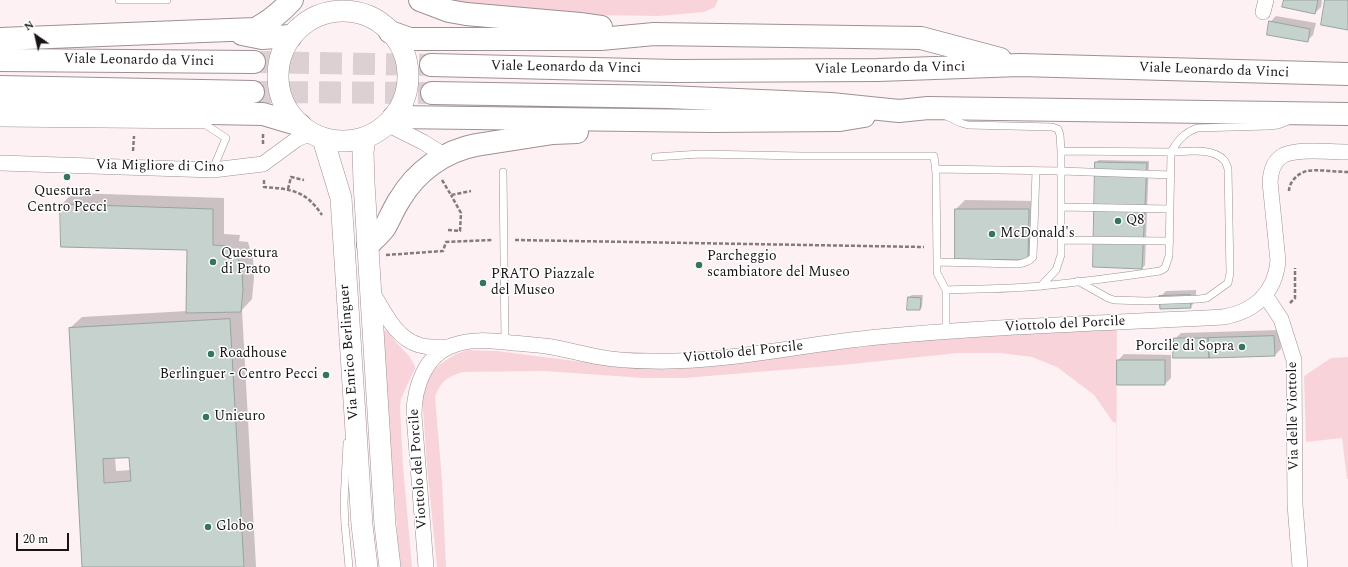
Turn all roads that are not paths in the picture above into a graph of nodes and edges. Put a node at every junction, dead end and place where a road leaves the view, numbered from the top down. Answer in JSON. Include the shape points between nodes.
{"nodes":[{"id":1,"x":118,"y":0,"type":"edge"},
{"id":2,"x":145,"y":0,"type":"edge"},
{"id":3,"x":167,"y":0,"type":"edge"},
{"id":4,"x":292,"y":0,"type":"edge"},
{"id":5,"x":420,"y":0,"type":"edge"},
{"id":6,"x":317,"y":9,"type":"edge"},
{"id":7,"x":369,"y":9,"type":"edge"},
{"id":8,"x":224,"y":31,"type":"junction"},
{"id":9,"x":390,"y":32,"type":"junction"},
{"id":10,"x":649,"y":35,"type":"junction"},
{"id":11,"x":291,"y":36,"type":"junction"},
{"id":12,"x":0,"y":39,"type":"edge"},
{"id":13,"x":0,"y":60,"type":"edge"},
{"id":14,"x":254,"y":62,"type":"tunnel mouth"},
{"id":15,"x":431,"y":65,"type":"tunnel mouth"},
{"id":16,"x":1020,"y":65,"type":"junction"},
{"id":17,"x":1348,"y":74,"type":"edge"},
{"id":18,"x":0,"y":87,"type":"edge"},
{"id":19,"x":253,"y":92,"type":"tunnel mouth"},
{"id":20,"x":432,"y":93,"type":"tunnel mouth"},
{"id":21,"x":928,"y":108,"type":"junction"},
{"id":22,"x":0,"y":109,"type":"edge"},
{"id":23,"x":898,"y":111,"type":"junction"},
{"id":24,"x":1310,"y":113,"type":"junction"},
{"id":25,"x":1348,"y":114,"type":"edge"},
{"id":26,"x":390,"y":120,"type":"junction"},
{"id":27,"x":713,"y":121,"type":"junction"},
{"id":28,"x":0,"y":123,"type":"edge"},
{"id":29,"x":311,"y":132,"type":"junction"},
{"id":30,"x":365,"y":138,"type":"junction"},
{"id":31,"x":1061,"y":152,"type":"junction"},
{"id":32,"x":1171,"y":152,"type":"junction"},
{"id":33,"x":1348,"y":152,"type":"edge"},
{"id":34,"x":444,"y":155,"type":"junction"},
{"id":35,"x":655,"y":156,"type":"dead end"},
{"id":36,"x":0,"y":163,"type":"edge"},
{"id":37,"x":936,"y":169,"type":"junction"},
{"id":38,"x":213,"y":170,"type":"junction"},
{"id":39,"x":1036,"y":171,"type":"junction"},
{"id":40,"x":1061,"y":171,"type":"junction"},
{"id":41,"x":503,"y":172,"type":"dead end"},
{"id":42,"x":1171,"y":175,"type":"junction"},
{"id":43,"x":1061,"y":207,"type":"junction"},
{"id":44,"x":1170,"y":209,"type":"junction"},
{"id":45,"x":1061,"y":240,"type":"junction"},
{"id":46,"x":1170,"y":241,"type":"junction"},
{"id":47,"x":368,"y":250,"type":"junction"},
{"id":48,"x":937,"y":262,"type":"junction"},
{"id":49,"x":1078,"y":281,"type":"junction"},
{"id":50,"x":1040,"y":286,"type":"junction"},
{"id":51,"x":371,"y":290,"type":"junction"},
{"id":52,"x":946,"y":290,"type":"junction"},
{"id":53,"x":1265,"y":295,"type":"junction"},
{"id":54,"x":946,"y":332,"type":"junction"},
{"id":55,"x":505,"y":342,"type":"junction"},
{"id":56,"x":447,"y":347,"type":"junction"},
{"id":57,"x":351,"y":368,"type":"junction"},
{"id":58,"x":348,"y":423,"type":"dead end"},
{"id":59,"x":347,"y":439,"type":"dead end"},
{"id":60,"x":350,"y":567,"type":"edge"},
{"id":61,"x":367,"y":567,"type":"edge"},
{"id":62,"x":390,"y":567,"type":"edge"},
{"id":63,"x":426,"y":567,"type":"edge"},
{"id":64,"x":1300,"y":567,"type":"edge"}],
"edges":[{"from":1,"to":2,"type":"lane"},
{"from":2,"to":3,"type":"lane"},
{"from":4,"to":8,"type":"highway","via":[[268,22],[255,29]]},
{"from":5,"to":10,"type":"highway","via":[[466,14],[580,24]]},
{"from":6,"to":7,"type":"main road","via":[[326,13],[338,10],[361,12]]},
{"from":6,"to":11,"type":"main road"},
{"from":7,"to":9,"type":"main road"},
{"from":8,"to":11,"type":"highway","via":[[262,38]]},
{"from":8,"to":12,"type":"highway"},
{"from":9,"to":10,"type":"highway","via":[[410,38],[601,39]]},
{"from":9,"to":26,"type":"main road","via":[[404,54],[409,78],[404,99]]},
{"from":10,"to":16,"type":"highway","via":[[921,38]]},
{"from":11,"to":29,"type":"main road","via":[[280,56],[277,78],[282,100],[290,113]]},
{"from":13,"to":14,"type":"highway","name":"Viale Leonardo da Vinci"},
{"from":15,"to":16,"type":"highway","name":"Viale Leonardo da Vinci","via":[[675,70],[878,70]]},
{"from":16,"to":17,"type":"highway","name":"Viale Leonardo da Vinci"},
{"from":18,"to":19,"type":"highway","name":"Viale Leonardo da Vinci"},
{"from":20,"to":23,"type":"highway","name":"Viale Leonardo da Vinci","via":[[668,97],[831,104]]},
{"from":21,"to":23,"type":"highway","name":"Viale Leonardo da Vinci"},
{"from":21,"to":24,"type":"highway","name":"Viale Leonardo da Vinci"},
{"from":21,"to":31,"type":"lane","via":[[968,125],[1052,127],[1058,130]]},
{"from":22,"to":29,"type":"highway","via":[[262,114]]},
{"from":23,"to":27,"type":"highway","via":[[840,120]]},
{"from":24,"to":25,"type":"highway","name":"Viale Leonardo da Vinci"},
{"from":24,"to":32,"type":"lane","via":[[1278,125],[1197,128],[1187,132],[1177,141]]},
{"from":26,"to":27,"type":"highway"},
{"from":26,"to":30,"type":"main road"},
{"from":26,"to":34,"type":"street"},
{"from":27,"to":34,"type":"highway","via":[[554,133],[463,147]]},
{"from":28,"to":38,"type":"lane","via":[[206,125],[226,138]]},
{"from":29,"to":30,"type":"main road","via":[[335,142]]},
{"from":29,"to":38,"type":"street","name":"Via Migliore di Cino","via":[[263,164]]},
{"from":29,"to":57,"type":"main road","name":"Via Enrico Berlinguer","via":[[341,198]]},
{"from":30,"to":47,"type":"main road","name":"Via Enrico Berlinguer","via":[[363,160]]},
{"from":31,"to":32,"type":"lane"},
{"from":31,"to":40,"type":"lane"},
{"from":32,"to":42,"type":"lane"},
{"from":32,"to":49,"type":"lane","via":[[1205,151],[1225,160],[1228,169],[1228,283],[1207,298],[1146,301],[1114,300]]},
{"from":33,"to":53,"type":"street","via":[[1288,152],[1276,161],[1270,182],[1278,261],[1274,280]]},
{"from":34,"to":47,"type":"highway","via":[[410,185]]},
{"from":35,"to":37,"type":"lane","via":[[934,156]]},
{"from":36,"to":38,"type":"street","name":"Via Migliore di Cino"},
{"from":37,"to":39,"type":"lane"},
{"from":37,"to":48,"type":"lane"},
{"from":39,"to":40,"type":"lane"},
{"from":39,"to":48,"type":"lane","via":[[1034,244],[1031,260],[1018,264]]},
{"from":40,"to":42,"type":"lane"},
{"from":40,"to":43,"type":"lane"},
{"from":41,"to":55,"type":"lane"},
{"from":42,"to":44,"type":"lane"},
{"from":43,"to":44,"type":"lane"},
{"from":43,"to":45,"type":"lane"},
{"from":44,"to":46,"type":"lane"},
{"from":45,"to":46,"type":"lane"},
{"from":45,"to":50,"type":"lane","via":[[1061,256],[1056,270]]},
{"from":46,"to":49,"type":"lane","via":[[1168,263],[1160,271]]},
{"from":47,"to":51,"type":"main road","name":"Via Enrico Berlinguer"},
{"from":48,"to":52,"type":"lane","via":[[937,272]]},
{"from":49,"to":50,"type":"lane"},
{"from":50,"to":52,"type":"lane"},
{"from":51,"to":56,"type":"street","via":[[391,323],[405,338],[421,346]]},
{"from":51,"to":62,"type":"main road","name":"Via Enrico Berlinguer","via":[[385,525]]},
{"from":52,"to":54,"type":"lane"},
{"from":53,"to":54,"type":"street","name":"Viottolo del Porcile","via":[[1259,302],[1242,312],[1224,317]]},
{"from":53,"to":64,"type":"street","name":"Via delle Viottole","via":[[1282,319],[1294,360],[1295,505]]},
{"from":54,"to":55,"type":"street","name":"Viottolo del Porcile","via":[[840,341],[698,360],[650,361],[600,357],[551,347]]},
{"from":55,"to":56,"type":"street","name":"Viottolo del Porcile","via":[[471,340]]},
{"from":56,"to":63,"type":"street","name":"Viottolo del Porcile","via":[[428,365],[414,401]]},
{"from":57,"to":58,"type":"lane"},
{"from":57,"to":61,"type":"main road","name":"Via Enrico Berlinguer"},
{"from":59,"to":60,"type":"lane","via":[[344,502]]}]}
